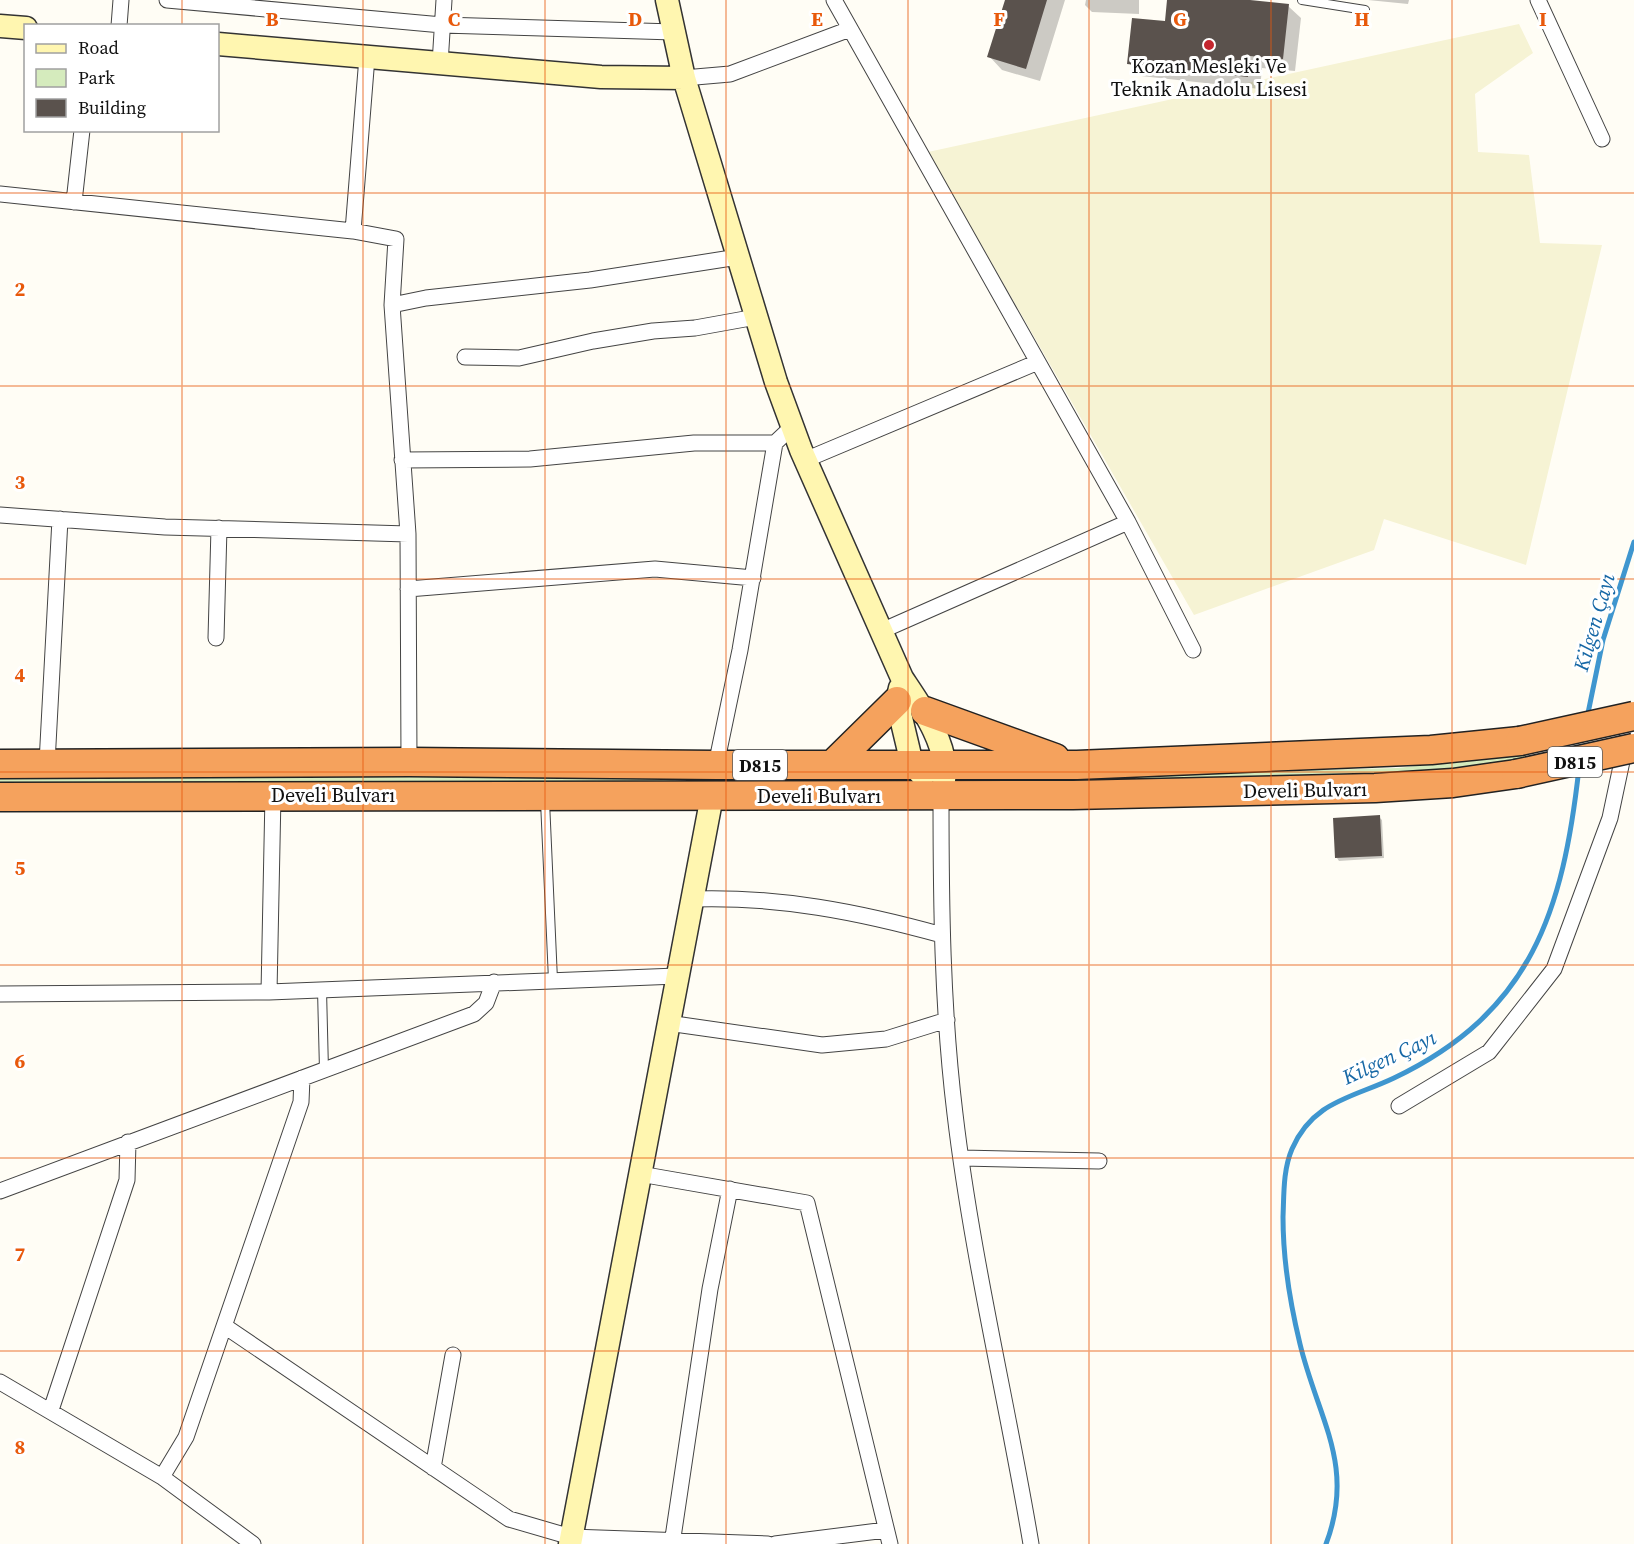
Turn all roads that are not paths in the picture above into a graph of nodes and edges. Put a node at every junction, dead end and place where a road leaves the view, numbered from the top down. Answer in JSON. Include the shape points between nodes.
{"nodes":[{"id":1,"x":121,"y":0,"type":"edge"},
{"id":2,"x":166,"y":0,"type":"edge"},
{"id":3,"x":444,"y":0,"type":"edge"},
{"id":4,"x":667,"y":0,"type":"edge"},
{"id":5,"x":834,"y":0,"type":"edge"},
{"id":6,"x":1302,"y":0,"type":"edge"},
{"id":7,"x":1538,"y":0,"type":"edge"},
{"id":8,"x":1365,"y":10,"type":"dead end"},
{"id":9,"x":119,"y":24,"type":"edge"},
{"id":10,"x":442,"y":25,"type":"junction"},
{"id":11,"x":0,"y":26,"type":"edge"},
{"id":12,"x":24,"y":28,"type":"edge"},
{"id":13,"x":850,"y":29,"type":"junction"},
{"id":14,"x":674,"y":32,"type":"junction"},
{"id":15,"x":219,"y":44,"type":"edge"},
{"id":16,"x":367,"y":57,"type":"junction"},
{"id":17,"x":440,"y":64,"type":"junction"},
{"id":18,"x":684,"y":78,"type":"junction"},
{"id":19,"x":82,"y":132,"type":"edge"},
{"id":20,"x":1602,"y":139,"type":"dead end"},
{"id":21,"x":0,"y":194,"type":"edge"},
{"id":22,"x":74,"y":202,"type":"junction"},
{"id":23,"x":353,"y":231,"type":"junction"},
{"id":24,"x":738,"y":257,"type":"junction"},
{"id":25,"x":392,"y":305,"type":"junction"},
{"id":26,"x":756,"y":317,"type":"junction"},
{"id":27,"x":465,"y":357,"type":"dead end"},
{"id":28,"x":1038,"y":362,"type":"junction"},
{"id":29,"x":792,"y":427,"type":"junction"},
{"id":30,"x":774,"y":443,"type":"junction"},
{"id":31,"x":402,"y":460,"type":"junction"},
{"id":32,"x":805,"y":460,"type":"junction"},
{"id":33,"x":0,"y":515,"type":"edge"},
{"id":34,"x":60,"y":519,"type":"junction"},
{"id":35,"x":1128,"y":522,"type":"junction"},
{"id":36,"x":219,"y":528,"type":"junction"},
{"id":37,"x":408,"y":534,"type":"junction"},
{"id":38,"x":753,"y":578,"type":"junction"},
{"id":39,"x":408,"y":589,"type":"junction"},
{"id":40,"x":881,"y":627,"type":"junction"},
{"id":41,"x":216,"y":638,"type":"dead end"},
{"id":42,"x":1193,"y":650,"type":"dead end"},
{"id":43,"x":899,"y":690,"type":"junction"},
{"id":44,"x":1634,"y":705,"type":"edge"},
{"id":45,"x":925,"y":711,"type":"junction"},
{"id":46,"x":1634,"y":716,"type":"edge"},
{"id":47,"x":1634,"y":748,"type":"edge"},
{"id":48,"x":409,"y":762,"type":"junction"},
{"id":49,"x":47,"y":763,"type":"junction"},
{"id":50,"x":0,"y":764,"type":"edge"},
{"id":51,"x":912,"y":764,"type":"junction"},
{"id":52,"x":716,"y":765,"type":"junction"},
{"id":53,"x":832,"y":765,"type":"junction"},
{"id":54,"x":946,"y":765,"type":"junction"},
{"id":55,"x":1077,"y":765,"type":"junction"},
{"id":56,"x":273,"y":795,"type":"junction"},
{"id":57,"x":545,"y":795,"type":"junction"},
{"id":58,"x":712,"y":795,"type":"junction"},
{"id":59,"x":0,"y":796,"type":"edge"},
{"id":60,"x":941,"y":796,"type":"junction"},
{"id":61,"x":691,"y":899,"type":"junction"},
{"id":62,"x":942,"y":935,"type":"junction"},
{"id":63,"x":677,"y":976,"type":"junction"},
{"id":64,"x":553,"y":980,"type":"junction"},
{"id":65,"x":494,"y":982,"type":"junction"},
{"id":66,"x":322,"y":990,"type":"junction"},
{"id":67,"x":269,"y":992,"type":"junction"},
{"id":68,"x":0,"y":994,"type":"edge"},
{"id":69,"x":946,"y":1020,"type":"junction"},
{"id":70,"x":668,"y":1023,"type":"junction"},
{"id":71,"x":324,"y":1070,"type":"junction"},
{"id":72,"x":302,"y":1078,"type":"junction"},
{"id":73,"x":1399,"y":1106,"type":"dead end"},
{"id":74,"x":128,"y":1142,"type":"junction"},
{"id":75,"x":962,"y":1158,"type":"junction"},
{"id":76,"x":1099,"y":1161,"type":"dead end"},
{"id":77,"x":640,"y":1174,"type":"junction"},
{"id":78,"x":730,"y":1189,"type":"junction"},
{"id":79,"x":0,"y":1191,"type":"edge"},
{"id":80,"x":226,"y":1327,"type":"junction"},
{"id":81,"x":453,"y":1355,"type":"dead end"},
{"id":82,"x":0,"y":1382,"type":"edge"},
{"id":83,"x":51,"y":1410,"type":"junction"},
{"id":84,"x":433,"y":1468,"type":"junction"},
{"id":85,"x":162,"y":1477,"type":"junction"},
{"id":86,"x":888,"y":1537,"type":"edge"},
{"id":87,"x":571,"y":1541,"type":"edge"},
{"id":88,"x":672,"y":1543,"type":"edge"},
{"id":89,"x":252,"y":1544,"type":"edge"},
{"id":90,"x":758,"y":1544,"type":"edge"},
{"id":91,"x":768,"y":1544,"type":"edge"},
{"id":92,"x":775,"y":1544,"type":"edge"},
{"id":93,"x":1031,"y":1544,"type":"edge"}],
"edges":[{"from":1,"to":9,"type":"street"},
{"from":2,"to":10,"type":"street"},
{"from":3,"to":10,"type":"street"},
{"from":4,"to":14,"type":"street"},
{"from":5,"to":13,"type":"street"},
{"from":6,"to":8,"type":"lane"},
{"from":7,"to":20,"type":"street"},
{"from":10,"to":14,"type":"street"},
{"from":10,"to":17,"type":"street"},
{"from":11,"to":12,"type":"street"},
{"from":13,"to":18,"type":"street","via":[[730,74]]},
{"from":13,"to":28,"type":"street"},
{"from":14,"to":18,"type":"street"},
{"from":15,"to":16,"type":"street"},
{"from":16,"to":17,"type":"street"},
{"from":16,"to":23,"type":"street"},
{"from":17,"to":18,"type":"street","via":[[601,77]]},
{"from":18,"to":24,"type":"street"},
{"from":19,"to":22,"type":"street"},
{"from":21,"to":22,"type":"street"},
{"from":22,"to":23,"type":"street"},
{"from":23,"to":25,"type":"street","via":[[396,239]]},
{"from":24,"to":25,"type":"street"},
{"from":24,"to":26,"type":"street"},
{"from":25,"to":31,"type":"street"},
{"from":26,"to":27,"type":"street","via":[[593,341],[519,358]]},
{"from":26,"to":29,"type":"street"},
{"from":28,"to":32,"type":"street"},
{"from":28,"to":35,"type":"street"},
{"from":29,"to":30,"type":"street"},
{"from":29,"to":32,"type":"street"},
{"from":30,"to":31,"type":"street","via":[[694,443],[530,459]]},
{"from":30,"to":38,"type":"street"},
{"from":31,"to":37,"type":"street"},
{"from":32,"to":40,"type":"street"},
{"from":33,"to":34,"type":"street"},
{"from":34,"to":36,"type":"street"},
{"from":34,"to":49,"type":"street"},
{"from":35,"to":40,"type":"street","via":[[888,628]]},
{"from":35,"to":42,"type":"street"},
{"from":36,"to":37,"type":"street"},
{"from":36,"to":41,"type":"street"},
{"from":37,"to":39,"type":"street"},
{"from":38,"to":39,"type":"street","via":[[655,569]]},
{"from":38,"to":52,"type":"street"},
{"from":39,"to":48,"type":"street"},
{"from":40,"to":43,"type":"street"},
{"from":43,"to":45,"type":"street"},
{"from":43,"to":51,"type":"street"},
{"from":43,"to":53,"type":"highway"},
{"from":44,"to":73,"type":"street","via":[[1610,818],[1554,969],[1489,1052]]},
{"from":45,"to":54,"type":"street"},
{"from":45,"to":55,"type":"highway"},
{"from":46,"to":55,"type":"highway","name":"Develi Bulvarı","number":"D815","bridge":true,"via":[[1520,741],[1431,750]]},
{"from":47,"to":60,"type":"highway","name":"Develi Bulvarı","number":"D815","bridge":true,"via":[[1516,774],[1453,783],[1376,788]]},
{"from":48,"to":49,"type":"highway","name":"Develi Bulvarı","number":"D815"},
{"from":48,"to":52,"type":"highway","name":"Develi Bulvarı","number":"D815"},
{"from":49,"to":50,"type":"highway","name":"Develi Bulvarı","number":"D815"},
{"from":51,"to":53,"type":"highway","name":"Develi Bulvarı","number":"D815"},
{"from":51,"to":54,"type":"highway","name":"Develi Bulvarı","number":"D815"},
{"from":51,"to":60,"type":"street"},
{"from":52,"to":53,"type":"highway","name":"Develi Bulvarı","number":"D815"},
{"from":54,"to":55,"type":"highway","name":"Develi Bulvarı","number":"D815"},
{"from":54,"to":60,"type":"street"},
{"from":56,"to":57,"type":"highway","name":"Develi Bulvarı","number":"D815"},
{"from":56,"to":59,"type":"highway","name":"Develi Bulvarı","number":"D815"},
{"from":56,"to":67,"type":"street"},
{"from":57,"to":58,"type":"highway","name":"Develi Bulvarı","number":"D815"},
{"from":57,"to":64,"type":"lane"},
{"from":58,"to":60,"type":"highway","name":"Develi Bulvarı","number":"D815"},
{"from":58,"to":61,"type":"street"},
{"from":60,"to":62,"type":"street"},
{"from":61,"to":62,"type":"street","via":[[736,898],[829,907]]},
{"from":61,"to":63,"type":"street"},
{"from":62,"to":69,"type":"street"},
{"from":63,"to":64,"type":"street"},
{"from":63,"to":70,"type":"street"},
{"from":64,"to":65,"type":"street"},
{"from":65,"to":66,"type":"street"},
{"from":65,"to":71,"type":"street","via":[[486,1003],[474,1014]]},
{"from":66,"to":67,"type":"street"},
{"from":66,"to":71,"type":"lane"},
{"from":67,"to":68,"type":"street"},
{"from":69,"to":70,"type":"street","via":[[886,1039],[822,1045]]},
{"from":69,"to":75,"type":"street"},
{"from":70,"to":77,"type":"street"},
{"from":71,"to":72,"type":"street"},
{"from":72,"to":74,"type":"street"},
{"from":72,"to":80,"type":"street","via":[[301,1102]]},
{"from":74,"to":79,"type":"street"},
{"from":74,"to":83,"type":"street","via":[[127,1180]]},
{"from":75,"to":76,"type":"street"},
{"from":75,"to":93,"type":"street"},
{"from":77,"to":78,"type":"street"},
{"from":77,"to":87,"type":"street"},
{"from":78,"to":86,"type":"street","via":[[807,1203]]},
{"from":78,"to":88,"type":"street","via":[[710,1289]]},
{"from":80,"to":84,"type":"street"},
{"from":80,"to":85,"type":"street","via":[[186,1437]]},
{"from":81,"to":84,"type":"street"},
{"from":82,"to":83,"type":"street"},
{"from":83,"to":85,"type":"street"},
{"from":84,"to":87,"type":"street","via":[[509,1519]]},
{"from":85,"to":89,"type":"street"},
{"from":86,"to":92,"type":"street"},
{"from":87,"to":88,"type":"street"},
{"from":88,"to":90,"type":"street"},
{"from":90,"to":91,"type":"street"}]}
